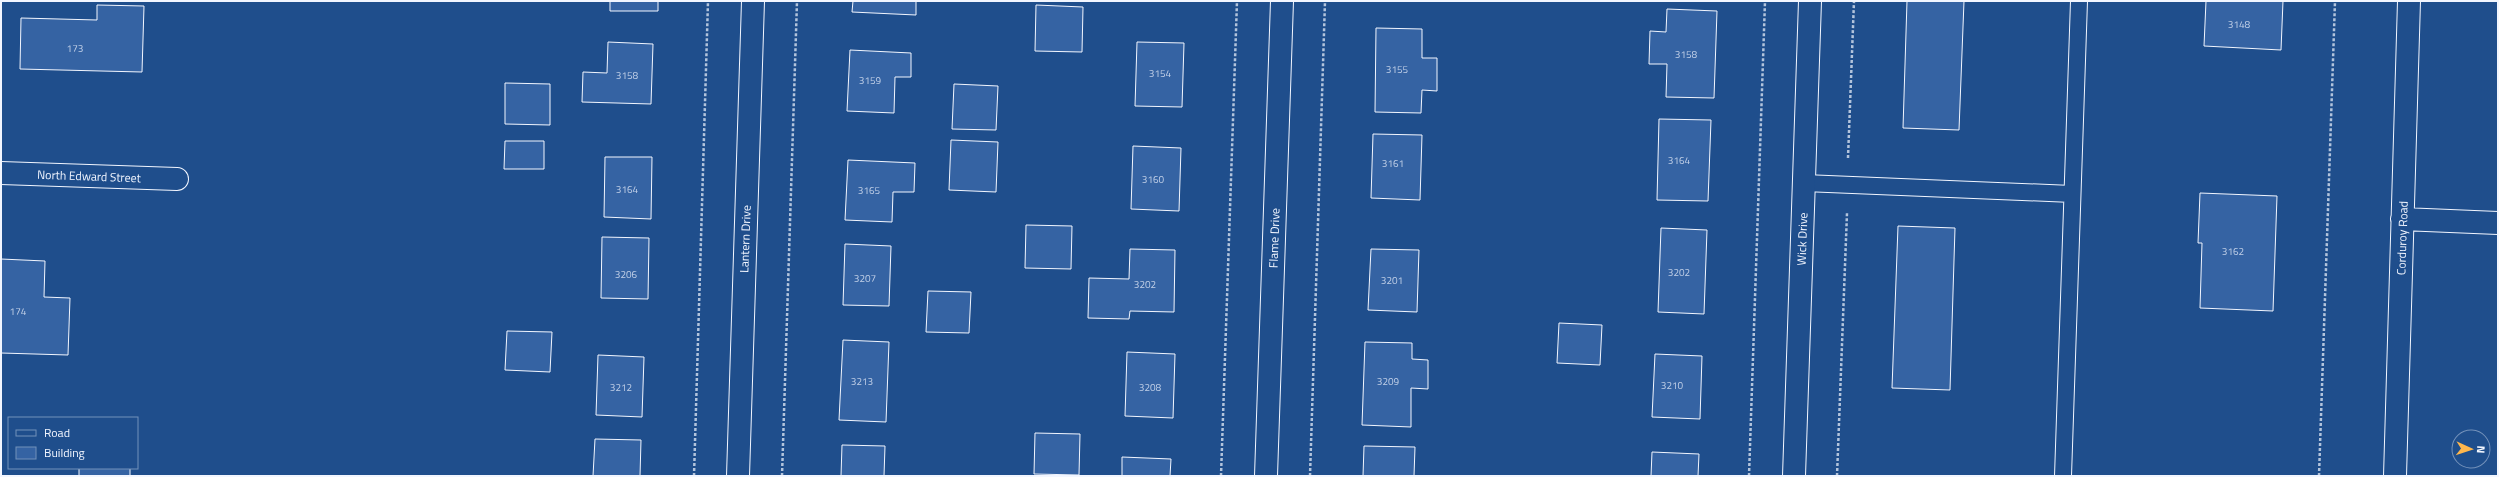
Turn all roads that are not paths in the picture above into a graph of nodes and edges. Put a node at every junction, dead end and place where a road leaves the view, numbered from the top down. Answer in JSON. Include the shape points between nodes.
{"nodes":[{"id":1,"x":753,"y":1,"type":"edge"},
{"id":2,"x":1282,"y":1,"type":"edge"},
{"id":3,"x":1810,"y":1,"type":"edge"},
{"id":4,"x":2079,"y":1,"type":"edge"},
{"id":5,"x":2409,"y":1,"type":"edge"},
{"id":6,"x":1,"y":174,"type":"edge"},
{"id":7,"x":177,"y":179,"type":"dead end"},
{"id":8,"x":1804,"y":183,"type":"junction"},
{"id":9,"x":2072,"y":194,"type":"junction"},
{"id":10,"x":2402,"y":219,"type":"junction"},
{"id":11,"x":2498,"y":223,"type":"edge"},
{"id":12,"x":738,"y":476,"type":"edge"},
{"id":13,"x":1266,"y":476,"type":"edge"},
{"id":14,"x":1794,"y":476,"type":"edge"},
{"id":15,"x":2063,"y":476,"type":"edge"},
{"id":16,"x":2395,"y":476,"type":"edge"}],
"edges":[{"from":1,"to":12,"type":"street","name":"Lantern Drive"},
{"from":2,"to":13,"type":"street","name":"Flame Drive"},
{"from":3,"to":8,"type":"street","name":"Wick Drive"},
{"from":4,"to":9,"type":"lane"},
{"from":5,"to":10,"type":"street","name":"Corduroy Road"},
{"from":6,"to":7,"type":"street","name":"North Edward Street"},
{"from":8,"to":9,"type":"lane"},
{"from":8,"to":14,"type":"street","name":"Wick Drive"},
{"from":9,"to":15,"type":"lane"},
{"from":10,"to":11,"type":"street"},
{"from":10,"to":16,"type":"street","name":"Corduroy Road"}]}
